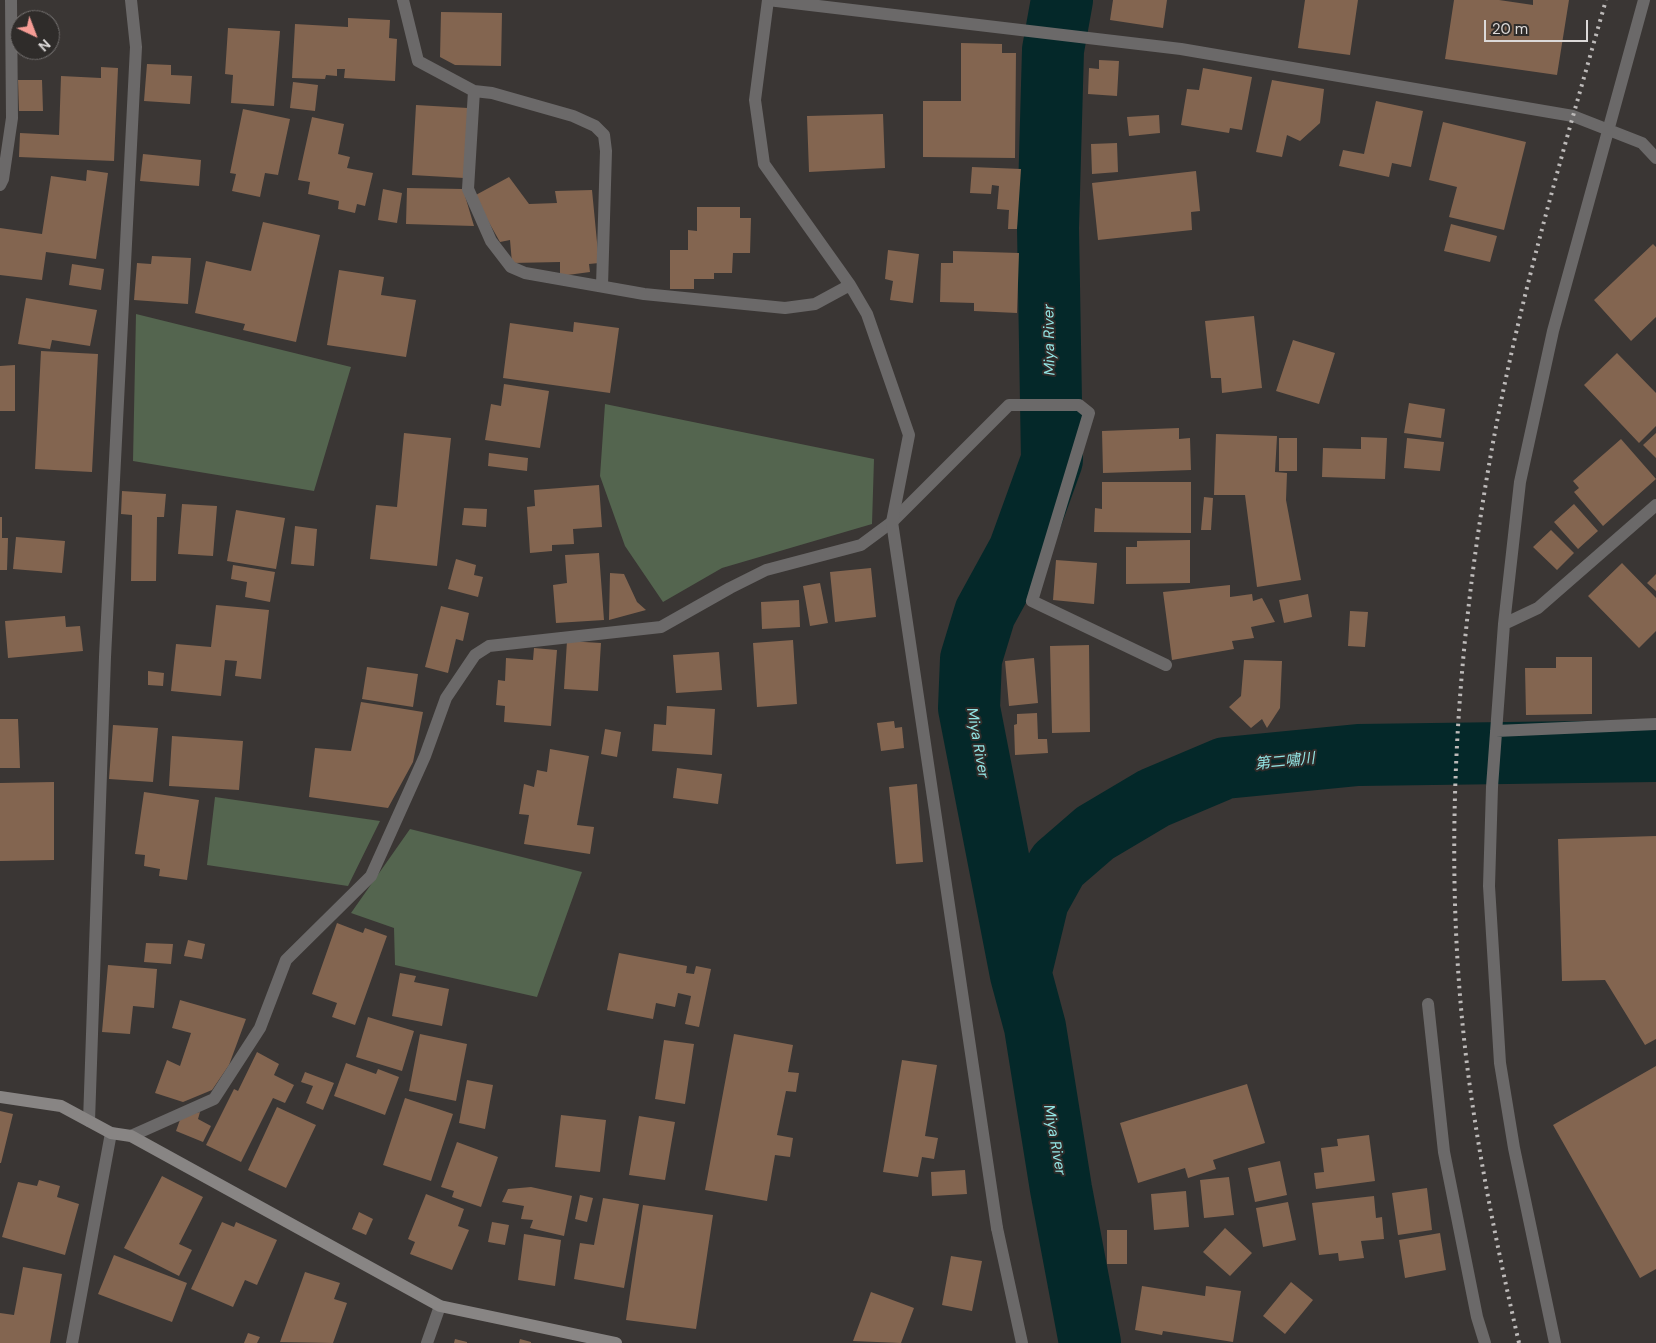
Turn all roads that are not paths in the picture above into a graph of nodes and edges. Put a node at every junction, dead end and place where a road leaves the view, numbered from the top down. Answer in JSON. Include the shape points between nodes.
{"nodes":[{"id":1,"x":11,"y":0,"type":"edge"},
{"id":2,"x":131,"y":0,"type":"edge"},
{"id":3,"x":403,"y":0,"type":"edge"},
{"id":4,"x":768,"y":0,"type":"edge"},
{"id":5,"x":1644,"y":0,"type":"edge"},
{"id":6,"x":474,"y":91,"type":"junction"},
{"id":7,"x":1608,"y":129,"type":"junction"},
{"id":8,"x":1656,"y":158,"type":"edge"},
{"id":9,"x":0,"y":185,"type":"edge"},
{"id":10,"x":850,"y":285,"type":"junction"},
{"id":11,"x":602,"y":286,"type":"junction"},
{"id":12,"x":1656,"y":505,"type":"edge"},
{"id":13,"x":892,"y":522,"type":"junction"},
{"id":14,"x":1504,"y":624,"type":"junction"},
{"id":15,"x":1166,"y":665,"type":"dead end"},
{"id":16,"x":1656,"y":724,"type":"edge"},
{"id":17,"x":1495,"y":736,"type":"junction"},
{"id":18,"x":1428,"y":1004,"type":"dead end"},
{"id":19,"x":0,"y":1097,"type":"edge"},
{"id":20,"x":89,"y":1121,"type":"junction"},
{"id":21,"x":111,"y":1132,"type":"junction"},
{"id":22,"x":131,"y":1136,"type":"junction"},
{"id":23,"x":440,"y":1306,"type":"junction"},
{"id":24,"x":72,"y":1343,"type":"edge"},
{"id":25,"x":427,"y":1343,"type":"edge"},
{"id":26,"x":616,"y":1343,"type":"edge"},
{"id":27,"x":1022,"y":1343,"type":"edge"},
{"id":28,"x":1485,"y":1343,"type":"edge"},
{"id":29,"x":1555,"y":1343,"type":"edge"}],
"edges":[{"from":1,"to":9,"type":"street","via":[[12,118]]},
{"from":2,"to":20,"type":"street","via":[[136,48],[105,657]]},
{"from":3,"to":6,"type":"street","via":[[418,61]]},
{"from":4,"to":7,"type":"street","via":[[1181,49],[1563,114]]},
{"from":4,"to":10,"type":"street","via":[[755,100],[764,164]]},
{"from":5,"to":7,"type":"street"},
{"from":6,"to":11,"type":"street","via":[[468,189],[491,241],[511,267],[525,273]]},
{"from":6,"to":11,"type":"street","via":[[492,92],[573,116],[596,126],[604,135]]},
{"from":7,"to":8,"type":"street","via":[[1642,143]]},
{"from":7,"to":14,"type":"street","via":[[1552,332],[1520,482]]},
{"from":10,"to":11,"type":"street","via":[[815,304],[785,308],[644,294]]},
{"from":10,"to":13,"type":"street","via":[[867,314],[909,434]]},
{"from":12,"to":14,"type":"street","via":[[1538,608]]},
{"from":13,"to":15,"type":"street","via":[[1009,405],[1079,405],[1089,412],[1032,601]]},
{"from":13,"to":22,"type":"street","via":[[861,545],[766,570],[660,627],[489,646],[475,655],[446,698],[425,756],[371,876],[286,960],[260,1028],[214,1099]]},
{"from":13,"to":27,"type":"street","via":[[997,1228]]},
{"from":14,"to":17,"type":"street"},
{"from":16,"to":17,"type":"street"},
{"from":17,"to":29,"type":"street","via":[[1489,886],[1500,1063],[1514,1148]]},
{"from":18,"to":28,"type":"street","via":[[1444,1152],[1477,1318]]},
{"from":19,"to":20,"type":"street","via":[[61,1106]]},
{"from":20,"to":21,"type":"street"},
{"from":21,"to":22,"type":"street"},
{"from":21,"to":24,"type":"street"},
{"from":22,"to":23,"type":"street"},
{"from":23,"to":25,"type":"street"},
{"from":23,"to":26,"type":"street"}]}
